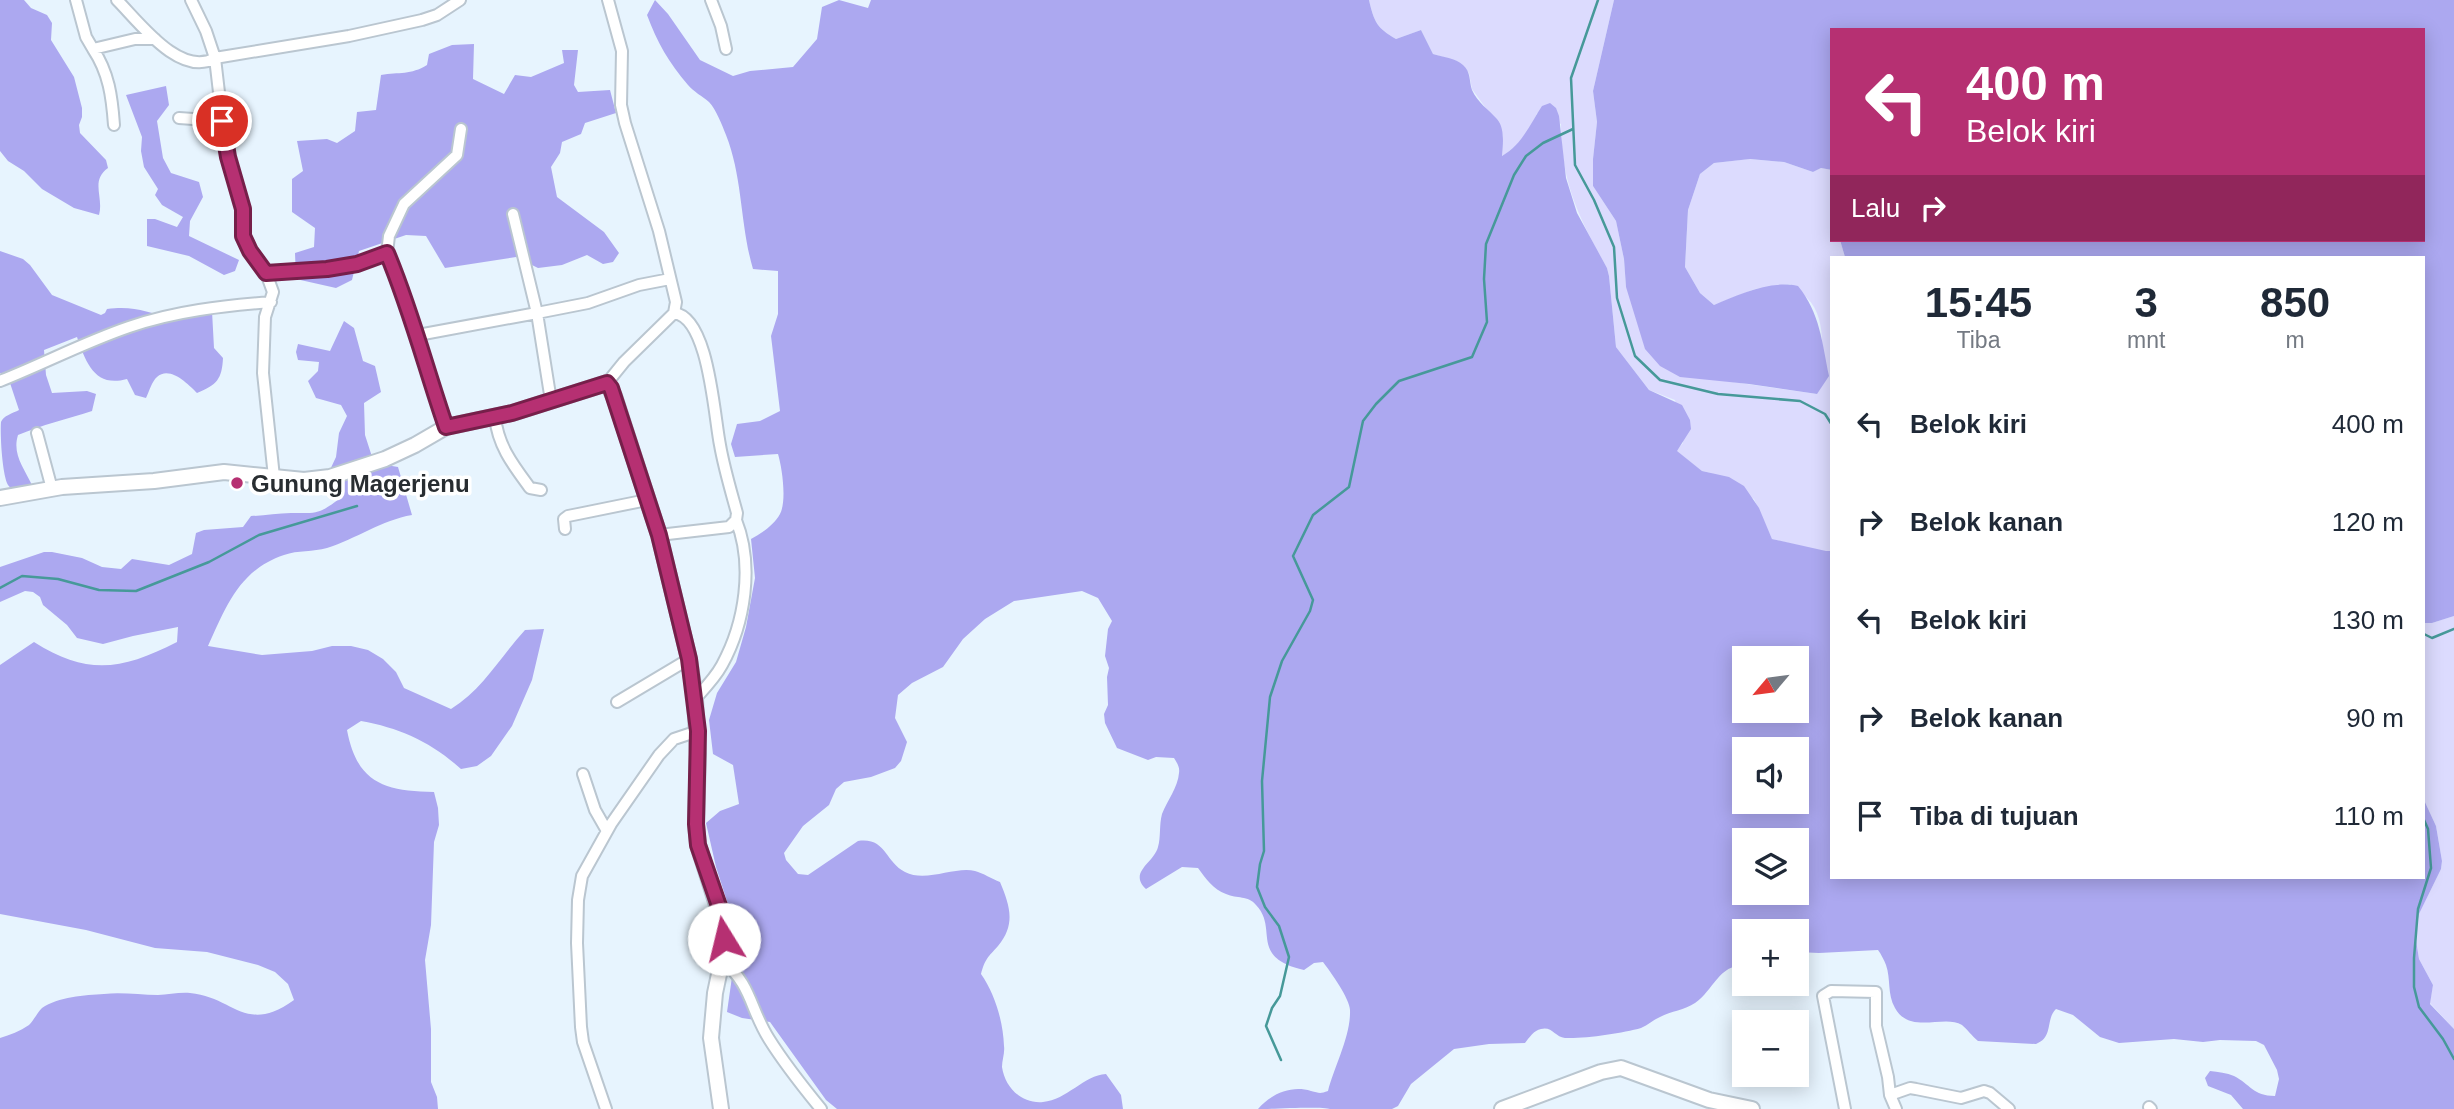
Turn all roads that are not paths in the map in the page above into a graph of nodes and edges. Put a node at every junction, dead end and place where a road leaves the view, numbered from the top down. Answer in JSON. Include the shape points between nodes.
{"nodes":[{"id":1,"x":76,"y":0,"type":"edge"},
{"id":2,"x":117,"y":0,"type":"edge"},
{"id":3,"x":191,"y":0,"type":"edge"},
{"id":4,"x":460,"y":0,"type":"edge"},
{"id":5,"x":608,"y":0,"type":"edge"},
{"id":6,"x":711,"y":0,"type":"edge"},
{"id":7,"x":448,"y":3,"type":"edge"},
{"id":8,"x":155,"y":39,"type":"junction"},
{"id":9,"x":93,"y":49,"type":"junction"},
{"id":10,"x":726,"y":49,"type":"dead end"},
{"id":11,"x":215,"y":58,"type":"junction"},
{"id":12,"x":179,"y":118,"type":"dead end"},
{"id":13,"x":222,"y":121,"type":"junction"},
{"id":14,"x":114,"y":125,"type":"dead end"},
{"id":15,"x":461,"y":129,"type":"dead end"},
{"id":16,"x":513,"y":214,"type":"dead end"},
{"id":17,"x":387,"y":253,"type":"junction"},
{"id":18,"x":266,"y":273,"type":"junction"},
{"id":19,"x":670,"y":279,"type":"junction"},
{"id":20,"x":271,"y":302,"type":"junction"},
{"id":21,"x":537,"y":313,"type":"junction"},
{"id":22,"x":674,"y":313,"type":"junction"},
{"id":23,"x":418,"y":335,"type":"junction"},
{"id":24,"x":0,"y":381,"type":"edge"},
{"id":25,"x":607,"y":383,"type":"junction"},
{"id":26,"x":551,"y":401,"type":"junction"},
{"id":27,"x":495,"y":417,"type":"junction"},
{"id":28,"x":446,"y":427,"type":"junction"},
{"id":29,"x":37,"y":433,"type":"dead end"},
{"id":30,"x":274,"y":477,"type":"junction"},
{"id":31,"x":52,"y":489,"type":"junction"},
{"id":32,"x":541,"y":490,"type":"dead end"},
{"id":33,"x":0,"y":496,"type":"edge"},
{"id":34,"x":648,"y":500,"type":"junction"},
{"id":35,"x":736,"y":520,"type":"junction"},
{"id":36,"x":565,"y":529,"type":"dead end"},
{"id":37,"x":659,"y":535,"type":"junction"},
{"id":38,"x":689,"y":659,"type":"junction"},
{"id":39,"x":695,"y":699,"type":"junction"},
{"id":40,"x":617,"y":702,"type":"dead end"},
{"id":41,"x":698,"y":731,"type":"junction"},
{"id":42,"x":583,"y":774,"type":"dead end"},
{"id":43,"x":607,"y":831,"type":"junction"},
{"id":44,"x":722,"y":960,"type":"junction"},
{"id":45,"x":1890,"y":1095,"type":"junction"},
{"id":46,"x":606,"y":1109,"type":"edge"},
{"id":47,"x":717,"y":1109,"type":"edge"},
{"id":48,"x":821,"y":1109,"type":"edge"},
{"id":49,"x":1502,"y":1109,"type":"edge"},
{"id":50,"x":1752,"y":1109,"type":"edge"},
{"id":51,"x":1844,"y":1109,"type":"edge"},
{"id":52,"x":1896,"y":1109,"type":"edge"},
{"id":53,"x":2009,"y":1109,"type":"edge"}],
"edges":[{"from":1,"to":9,"type":"street"},
{"from":2,"to":8,"type":"street"},
{"from":3,"to":11,"type":"street"},
{"from":4,"to":7,"type":"street"},
{"from":5,"to":19,"type":"street","via":[[622,51],[625,123]]},
{"from":6,"to":10,"type":"street"},
{"from":7,"to":11,"type":"street","via":[[430,18],[376,31]]},
{"from":8,"to":9,"type":"street"},
{"from":8,"to":11,"type":"street","via":[[186,61]]},
{"from":9,"to":14,"type":"street","via":[[106,74]]},
{"from":11,"to":13,"type":"street"},
{"from":12,"to":13,"type":"street"},
{"from":13,"to":18,"type":"street","via":[[243,209],[243,236]]},
{"from":15,"to":17,"type":"street","via":[[457,155],[404,204],[393,225]]},
{"from":16,"to":21,"type":"street"},
{"from":17,"to":18,"type":"street","via":[[327,269]]},
{"from":17,"to":23,"type":"street"},
{"from":18,"to":20,"type":"street","via":[[273,292]]},
{"from":19,"to":21,"type":"street"},
{"from":19,"to":22,"type":"street"},
{"from":20,"to":24,"type":"street","via":[[174,314],[130,326]]},
{"from":20,"to":30,"type":"street","via":[[265,317],[263,373]]},
{"from":21,"to":23,"type":"street"},
{"from":21,"to":26,"type":"street"},
{"from":22,"to":25,"type":"street"},
{"from":22,"to":35,"type":"street","via":[[690,320],[703,351]]},
{"from":23,"to":28,"type":"street"},
{"from":25,"to":26,"type":"main road"},
{"from":25,"to":34,"type":"main road"},
{"from":26,"to":27,"type":"main road"},
{"from":27,"to":28,"type":"main road"},
{"from":27,"to":32,"type":"street","via":[[510,462],[530,488]]},
{"from":28,"to":30,"type":"main road","via":[[349,472],[304,480]]},
{"from":29,"to":31,"type":"street"},
{"from":30,"to":31,"type":"main road","via":[[224,472]]},
{"from":31,"to":33,"type":"main road"},
{"from":34,"to":36,"type":"street","via":[[568,516]]},
{"from":34,"to":37,"type":"main road"},
{"from":35,"to":37,"type":"street","via":[[729,527]]},
{"from":35,"to":39,"type":"street","via":[[747,562],[740,614],[723,664]]},
{"from":37,"to":38,"type":"main road"},
{"from":38,"to":39,"type":"main road"},
{"from":38,"to":40,"type":"street"},
{"from":39,"to":41,"type":"main road"},
{"from":41,"to":43,"type":"street","via":[[670,743]]},
{"from":41,"to":44,"type":"main road","via":[[698,845],[723,924]]},
{"from":42,"to":43,"type":"street"},
{"from":43,"to":46,"type":"street","via":[[582,876],[577,943],[583,1042]]},
{"from":44,"to":47,"type":"main road","via":[[711,1038]]},
{"from":44,"to":48,"type":"street","via":[[745,984],[769,1040]]},
{"from":45,"to":51,"type":"street","via":[[1876,1026],[1876,992],[1831,991],[1823,996]]},
{"from":45,"to":52,"type":"street"},
{"from":45,"to":53,"type":"street","via":[[1910,1088],[1961,1098],[1984,1091]]},
{"from":49,"to":50,"type":"main road","via":[[1621,1068],[1709,1100]]}]}
